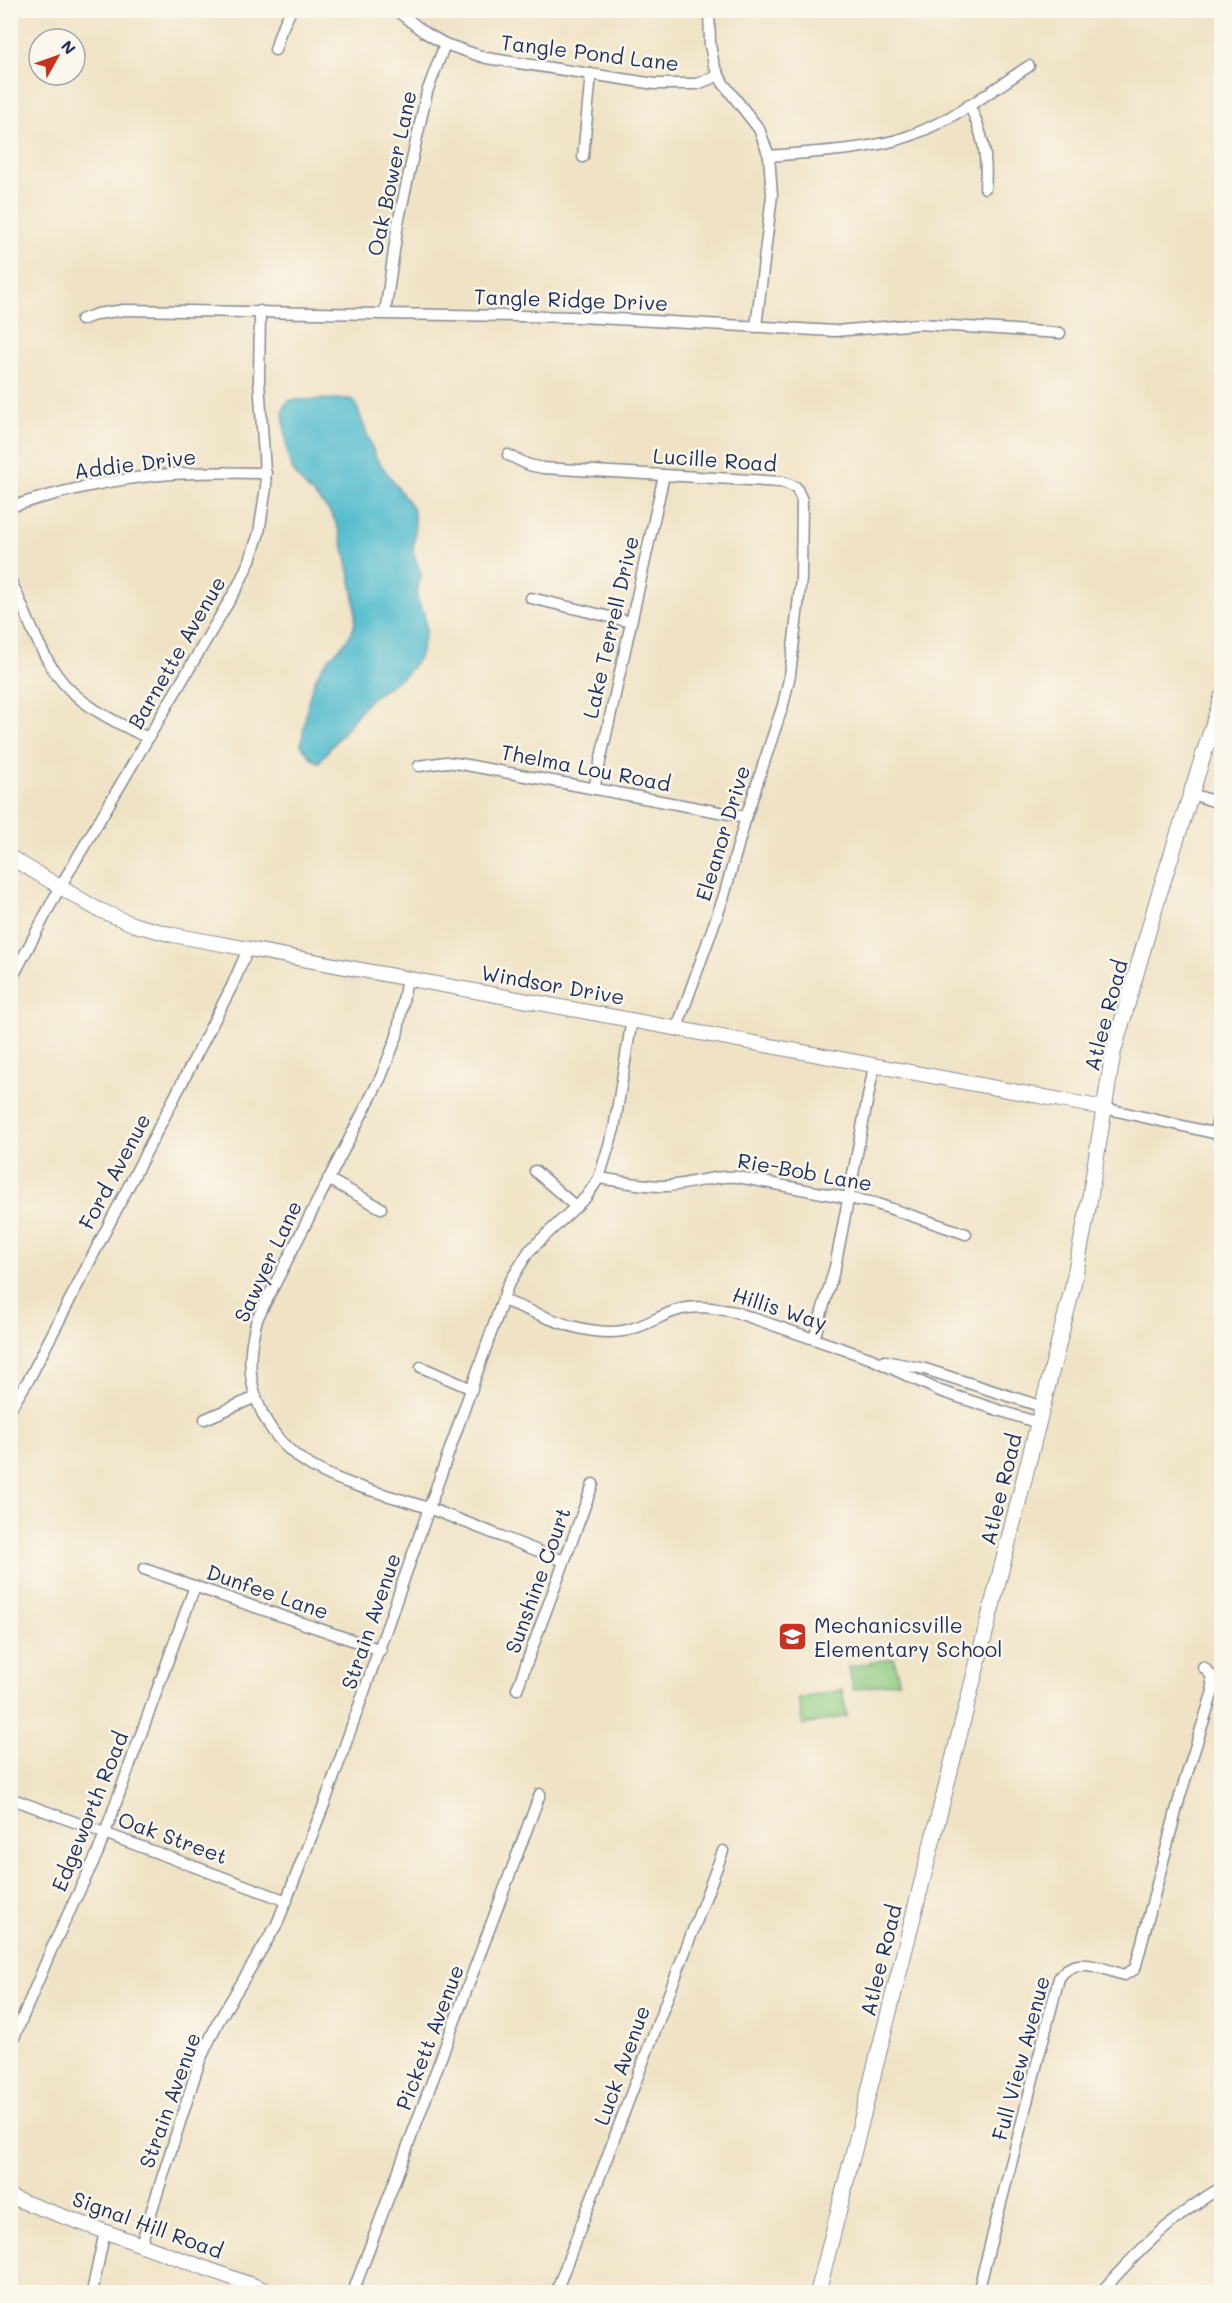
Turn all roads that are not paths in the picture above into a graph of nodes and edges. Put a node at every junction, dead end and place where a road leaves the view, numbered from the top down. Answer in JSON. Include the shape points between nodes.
{"nodes":[{"id":1,"x":291,"y":10,"type":"edge"},
{"id":2,"x":396,"y":10,"type":"edge"},
{"id":3,"x":709,"y":10,"type":"edge"},
{"id":4,"x":444,"y":44,"type":"junction"},
{"id":5,"x":275,"y":50,"type":"dead end"},
{"id":6,"x":1029,"y":66,"type":"dead end"},
{"id":7,"x":591,"y":74,"type":"junction"},
{"id":8,"x":718,"y":76,"type":"junction"},
{"id":9,"x":969,"y":105,"type":"junction"},
{"id":10,"x":769,"y":156,"type":"junction"},
{"id":11,"x":583,"y":157,"type":"dead end"},
{"id":12,"x":986,"y":188,"type":"dead end"},
{"id":13,"x":260,"y":311,"type":"junction"},
{"id":14,"x":385,"y":313,"type":"junction"},
{"id":15,"x":81,"y":320,"type":"dead end"},
{"id":16,"x":756,"y":327,"type":"junction"},
{"id":17,"x":1060,"y":333,"type":"dead end"},
{"id":18,"x":508,"y":455,"type":"dead end"},
{"id":19,"x":266,"y":473,"type":"junction"},
{"id":20,"x":664,"y":475,"type":"junction"},
{"id":21,"x":10,"y":507,"type":"edge"},
{"id":22,"x":10,"y":579,"type":"edge"},
{"id":23,"x":531,"y":598,"type":"dead end"},
{"id":24,"x":631,"y":622,"type":"junction"},
{"id":25,"x":794,"y":647,"type":"joint"},
{"id":26,"x":1221,"y":698,"type":"edge"},
{"id":27,"x":148,"y":738,"type":"junction"},
{"id":28,"x":419,"y":766,"type":"dead end"},
{"id":29,"x":594,"y":789,"type":"junction"},
{"id":30,"x":1192,"y":794,"type":"junction"},
{"id":31,"x":1221,"y":804,"type":"edge"},
{"id":32,"x":746,"y":817,"type":"junction"},
{"id":33,"x":10,"y":857,"type":"edge"},
{"id":34,"x":60,"y":887,"type":"junction"},
{"id":35,"x":248,"y":949,"type":"junction"},
{"id":36,"x":407,"y":978,"type":"junction"},
{"id":37,"x":10,"y":982,"type":"edge"},
{"id":38,"x":632,"y":1019,"type":"junction"},
{"id":39,"x":676,"y":1028,"type":"junction"},
{"id":40,"x":874,"y":1066,"type":"junction"},
{"id":41,"x":1221,"y":1106,"type":"edge"},
{"id":42,"x":1104,"y":1108,"type":"junction"},
{"id":43,"x":1218,"y":1134,"type":"edge"},
{"id":44,"x":535,"y":1171,"type":"dead end"},
{"id":45,"x":599,"y":1178,"type":"junction"},
{"id":46,"x":328,"y":1179,"type":"junction"},
{"id":47,"x":849,"y":1197,"type":"junction"},
{"id":48,"x":576,"y":1207,"type":"junction"},
{"id":49,"x":381,"y":1208,"type":"dead end"},
{"id":50,"x":966,"y":1234,"type":"dead end"},
{"id":51,"x":503,"y":1300,"type":"junction"},
{"id":52,"x":814,"y":1339,"type":"junction"},
{"id":53,"x":872,"y":1359,"type":"junction"},
{"id":54,"x":421,"y":1367,"type":"dead end"},
{"id":55,"x":472,"y":1389,"type":"junction"},
{"id":56,"x":256,"y":1397,"type":"junction"},
{"id":57,"x":1042,"y":1407,"type":"junction"},
{"id":58,"x":10,"y":1409,"type":"edge"},
{"id":59,"x":205,"y":1419,"type":"dead end"},
{"id":60,"x":1038,"y":1423,"type":"junction"},
{"id":61,"x":593,"y":1484,"type":"dead end"},
{"id":62,"x":429,"y":1509,"type":"junction"},
{"id":63,"x":564,"y":1561,"type":"junction"},
{"id":64,"x":144,"y":1569,"type":"dead end"},
{"id":65,"x":195,"y":1586,"type":"junction"},
{"id":66,"x":381,"y":1650,"type":"junction"},
{"id":67,"x":1203,"y":1667,"type":"dead end"},
{"id":68,"x":517,"y":1689,"type":"dead end"},
{"id":69,"x":540,"y":1794,"type":"dead end"},
{"id":70,"x":10,"y":1798,"type":"edge"},
{"id":71,"x":105,"y":1833,"type":"junction"},
{"id":72,"x":723,"y":1851,"type":"dead end"},
{"id":73,"x":287,"y":1901,"type":"junction"},
{"id":74,"x":10,"y":2047,"type":"edge"},
{"id":75,"x":1221,"y":2187,"type":"edge"},
{"id":76,"x":10,"y":2197,"type":"edge"},
{"id":77,"x":105,"y":2230,"type":"junction"},
{"id":78,"x":141,"y":2244,"type":"junction"},
{"id":79,"x":241,"y":2287,"type":"edge"},
{"id":80,"x":92,"y":2292,"type":"edge"},
{"id":81,"x":271,"y":2292,"type":"edge"},
{"id":82,"x":353,"y":2292,"type":"edge"},
{"id":83,"x":556,"y":2292,"type":"edge"},
{"id":84,"x":818,"y":2292,"type":"edge"},
{"id":85,"x":978,"y":2292,"type":"edge"},
{"id":86,"x":1101,"y":2292,"type":"edge"}],
"edges":[{"from":1,"to":5,"type":"street"},
{"from":2,"to":4,"type":"street","name":"Tangle Pond Lane"},
{"from":3,"to":8,"type":"street","via":[[710,45]]},
{"from":4,"to":7,"type":"street","name":"Tangle Pond Lane","via":[[486,58]]},
{"from":4,"to":14,"type":"street","name":"Oak Bower Lane","via":[[425,103],[398,223]]},
{"from":6,"to":9,"type":"street"},
{"from":7,"to":8,"type":"street","name":"Tangle Pond Lane","via":[[676,85],[706,82]]},
{"from":7,"to":11,"type":"street"},
{"from":8,"to":10,"type":"street","via":[[759,129]]},
{"from":9,"to":10,"type":"street","via":[[898,140]]},
{"from":9,"to":12,"type":"street","via":[[983,138]]},
{"from":10,"to":16,"type":"street","via":[[772,195]]},
{"from":13,"to":14,"type":"street","name":"Tangle Ridge Drive"},
{"from":13,"to":15,"type":"street","name":"Tangle Ridge Drive","via":[[124,310]]},
{"from":13,"to":19,"type":"street","name":"Barnette Avenue"},
{"from":14,"to":16,"type":"street","name":"Tangle Ridge Drive","via":[[579,317]]},
{"from":16,"to":17,"type":"street","name":"Tangle Ridge Drive","via":[[835,331],[920,324]]},
{"from":18,"to":20,"type":"street","name":"Lucille Road","via":[[543,468]]},
{"from":19,"to":21,"type":"street","name":"Addie Drive","via":[[135,478],[78,488]]},
{"from":19,"to":27,"type":"street","name":"Barnette Avenue","via":[[263,510],[250,560]]},
{"from":20,"to":24,"type":"street","name":"Lake Terrell Drive"},
{"from":20,"to":25,"type":"street","name":"Lucille Road","via":[[790,483],[800,493],[801,579]]},
{"from":22,"to":27,"type":"street","via":[[49,663],[68,688]]},
{"from":23,"to":24,"type":"street"},
{"from":24,"to":29,"type":"street","name":"Lake Terrell Drive"},
{"from":25,"to":32,"type":"street","name":"Eleanor Drive","via":[[783,705]]},
{"from":26,"to":30,"type":"main road","name":"Atlee Road"},
{"from":27,"to":34,"type":"street","name":"Barnette Avenue"},
{"from":28,"to":29,"type":"street","name":"Thelma Lou Road","via":[[446,762]]},
{"from":29,"to":32,"type":"street","name":"Thelma Lou Road"},
{"from":30,"to":31,"type":"street"},
{"from":30,"to":42,"type":"main road","name":"Atlee Road","via":[[1113,1053]]},
{"from":32,"to":39,"type":"street","name":"Eleanor Drive","via":[[724,896]]},
{"from":33,"to":34,"type":"street","name":"Windsor Drive"},
{"from":34,"to":35,"type":"street","name":"Windsor Drive","via":[[135,925]]},
{"from":34,"to":37,"type":"street","name":"Barnette Avenue"},
{"from":35,"to":36,"type":"street","name":"Windsor Drive"},
{"from":35,"to":58,"type":"street","name":"Ford Avenue","via":[[29,1379]]},
{"from":36,"to":38,"type":"street","name":"Windsor Drive"},
{"from":36,"to":46,"type":"street","name":"Sawyer Lane","via":[[391,1054]]},
{"from":38,"to":39,"type":"street","name":"Windsor Drive"},
{"from":38,"to":45,"type":"street","name":"Strain Avenue","via":[[614,1129]]},
{"from":39,"to":40,"type":"street","name":"Windsor Drive"},
{"from":40,"to":42,"type":"street","name":"Windsor Drive"},
{"from":40,"to":47,"type":"street"},
{"from":41,"to":43,"type":"street"},
{"from":42,"to":43,"type":"street"},
{"from":42,"to":57,"type":"main road","name":"Atlee Road","via":[[1072,1290]]},
{"from":44,"to":48,"type":"street"},
{"from":45,"to":47,"type":"street","name":"Rie-Bob Lane","via":[[666,1186],[730,1176]]},
{"from":45,"to":48,"type":"street","name":"Strain Avenue"},
{"from":46,"to":49,"type":"street"},
{"from":46,"to":56,"type":"street","name":"Sawyer Lane","via":[[257,1319],[249,1366]]},
{"from":47,"to":50,"type":"street","name":"Rie-Bob Lane"},
{"from":47,"to":52,"type":"street","via":[[835,1267]]},
{"from":48,"to":51,"type":"street","name":"Strain Avenue","via":[[529,1251]]},
{"from":51,"to":52,"type":"street","name":"Hillis Way","via":[[569,1325],[609,1332],[639,1327],[687,1308],[715,1308]]},
{"from":51,"to":55,"type":"street","name":"Strain Avenue"},
{"from":52,"to":53,"type":"street","name":"Hillis Way"},
{"from":53,"to":57,"type":"street","name":"Hillis Way","via":[[925,1369]]},
{"from":53,"to":60,"type":"street","name":"Hillis Way","via":[[940,1391]]},
{"from":54,"to":55,"type":"street"},
{"from":55,"to":62,"type":"street","name":"Strain Avenue"},
{"from":56,"to":59,"type":"street"},
{"from":56,"to":62,"type":"street","name":"Sawyer Lane","via":[[268,1426],[297,1459],[328,1476]]},
{"from":57,"to":60,"type":"main road","name":"Atlee Road"},
{"from":60,"to":84,"type":"main road","name":"Atlee Road"},
{"from":61,"to":63,"type":"street","name":"Sunshine Court"},
{"from":62,"to":63,"type":"street","name":"Sawyer Lane"},
{"from":62,"to":66,"type":"street","name":"Strain Avenue"},
{"from":63,"to":68,"type":"street","name":"Sunshine Court"},
{"from":64,"to":65,"type":"street","name":"Dunfee Lane"},
{"from":65,"to":66,"type":"street","name":"Dunfee Lane"},
{"from":65,"to":71,"type":"street","name":"Edgeworth Road"},
{"from":66,"to":73,"type":"street","name":"Strain Avenue"},
{"from":67,"to":85,"type":"street","name":"Full View Avenue","via":[[1211,1674],[1213,1691],[1180,1796],[1135,1969],[1124,1975],[1076,1965],[1059,1978]]},
{"from":69,"to":82,"type":"street","name":"Pickett Avenue"},
{"from":70,"to":71,"type":"street","name":"Oak Street"},
{"from":71,"to":73,"type":"street","name":"Oak Street"},
{"from":71,"to":74,"type":"street","name":"Edgeworth Road"},
{"from":72,"to":83,"type":"street","name":"Luck Avenue"},
{"from":73,"to":78,"type":"street","name":"Strain Avenue","via":[[200,2060]]},
{"from":75,"to":86,"type":"street","via":[[1156,2234]]},
{"from":76,"to":77,"type":"street","name":"Signal Hill Road"},
{"from":77,"to":78,"type":"street","name":"Signal Hill Road"},
{"from":77,"to":80,"type":"street"},
{"from":78,"to":79,"type":"street","name":"Signal Hill Road"},
{"from":79,"to":81,"type":"street","name":"Signal Hill Road"}]}
